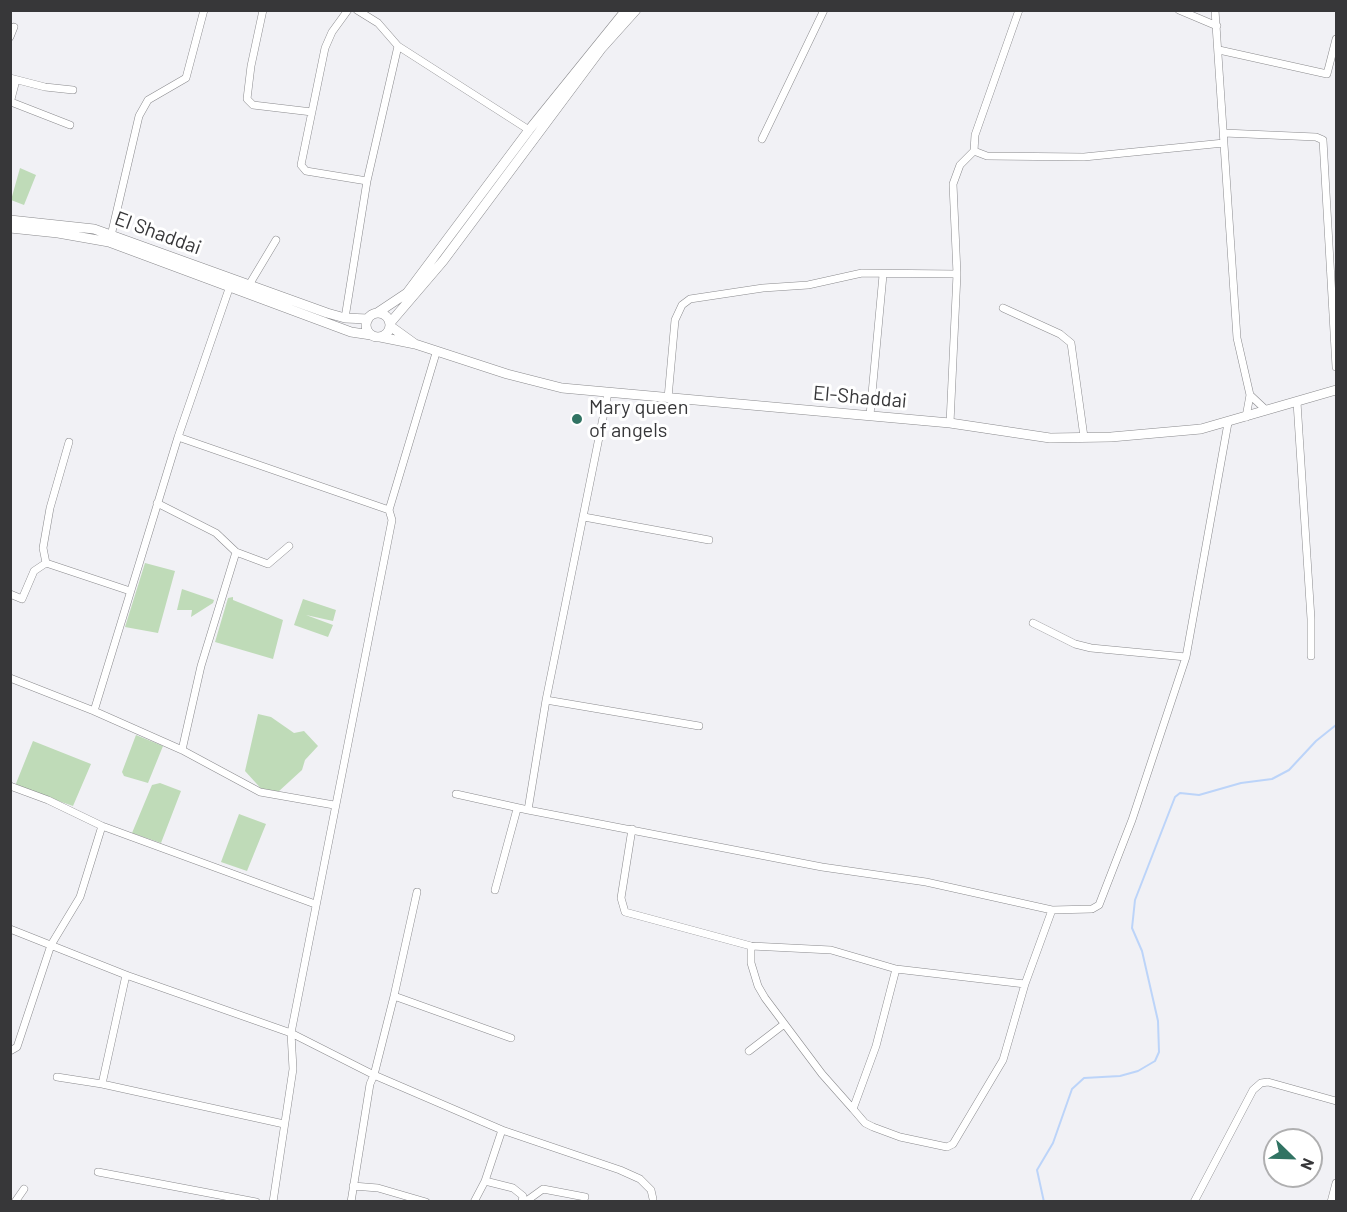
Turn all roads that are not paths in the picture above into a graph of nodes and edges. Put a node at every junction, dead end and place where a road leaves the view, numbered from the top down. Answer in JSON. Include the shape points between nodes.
{"nodes":[{"id":1,"x":204,"y":10,"type":"edge"},
{"id":2,"x":263,"y":10,"type":"edge"},
{"id":3,"x":348,"y":10,"type":"edge"},
{"id":4,"x":357,"y":10,"type":"edge"},
{"id":5,"x":626,"y":10,"type":"edge"},
{"id":6,"x":636,"y":10,"type":"edge"},
{"id":7,"x":824,"y":10,"type":"edge"},
{"id":8,"x":1018,"y":10,"type":"edge"},
{"id":9,"x":1179,"y":10,"type":"edge"},
{"id":10,"x":1215,"y":10,"type":"edge"},
{"id":11,"x":1217,"y":26,"type":"junction"},
{"id":12,"x":14,"y":27,"type":"dead end"},
{"id":13,"x":10,"y":37,"type":"edge"},
{"id":14,"x":1336,"y":39,"type":"edge"},
{"id":15,"x":398,"y":46,"type":"junction"},
{"id":16,"x":599,"y":47,"type":"junction"},
{"id":17,"x":1219,"y":50,"type":"junction"},
{"id":18,"x":13,"y":79,"type":"edge"},
{"id":19,"x":73,"y":90,"type":"dead end"},
{"id":20,"x":11,"y":103,"type":"edge"},
{"id":21,"x":312,"y":112,"type":"junction"},
{"id":22,"x":70,"y":125,"type":"dead end"},
{"id":23,"x":529,"y":130,"type":"junction"},
{"id":24,"x":1224,"y":133,"type":"junction"},
{"id":25,"x":762,"y":139,"type":"dead end"},
{"id":26,"x":1224,"y":143,"type":"junction"},
{"id":27,"x":974,"y":151,"type":"junction"},
{"id":28,"x":367,"y":181,"type":"junction"},
{"id":29,"x":479,"y":206,"type":"junction"},
{"id":30,"x":10,"y":220,"type":"edge"},
{"id":31,"x":10,"y":228,"type":"edge"},
{"id":32,"x":110,"y":238,"type":"junction"},
{"id":33,"x":276,"y":240,"type":"dead end"},
{"id":34,"x":957,"y":274,"type":"junction"},
{"id":35,"x":882,"y":275,"type":"junction"},
{"id":36,"x":231,"y":283,"type":"junction"},
{"id":37,"x":249,"y":285,"type":"junction"},
{"id":38,"x":1003,"y":308,"type":"dead end"},
{"id":39,"x":377,"y":313,"type":"junction"},
{"id":40,"x":345,"y":318,"type":"junction"},
{"id":41,"x":368,"y":319,"type":"junction"},
{"id":42,"x":390,"y":324,"type":"junction"},
{"id":43,"x":376,"y":336,"type":"junction"},
{"id":44,"x":415,"y":344,"type":"junction"},
{"id":45,"x":436,"y":352,"type":"junction"},
{"id":46,"x":1336,"y":367,"type":"edge"},
{"id":47,"x":1336,"y":390,"type":"edge"},
{"id":48,"x":608,"y":393,"type":"junction"},
{"id":49,"x":1250,"y":395,"type":"junction"},
{"id":50,"x":668,"y":398,"type":"junction"},
{"id":51,"x":1297,"y":402,"type":"junction"},
{"id":52,"x":1266,"y":410,"type":"junction"},
{"id":53,"x":870,"y":416,"type":"junction"},
{"id":54,"x":1246,"y":417,"type":"junction"},
{"id":55,"x":950,"y":423,"type":"junction"},
{"id":56,"x":1228,"y":423,"type":"junction"},
{"id":57,"x":177,"y":437,"type":"junction"},
{"id":58,"x":1084,"y":437,"type":"junction"},
{"id":59,"x":69,"y":442,"type":"dead end"},
{"id":60,"x":157,"y":503,"type":"junction"},
{"id":61,"x":390,"y":510,"type":"junction"},
{"id":62,"x":584,"y":517,"type":"junction"},
{"id":63,"x":709,"y":540,"type":"dead end"},
{"id":64,"x":289,"y":546,"type":"dead end"},
{"id":65,"x":236,"y":552,"type":"junction"},
{"id":66,"x":46,"y":564,"type":"junction"},
{"id":67,"x":130,"y":591,"type":"junction"},
{"id":68,"x":10,"y":594,"type":"edge"},
{"id":69,"x":1033,"y":624,"type":"dead end"},
{"id":70,"x":1311,"y":656,"type":"dead end"},
{"id":71,"x":1186,"y":657,"type":"junction"},
{"id":72,"x":10,"y":678,"type":"edge"},
{"id":73,"x":546,"y":700,"type":"junction"},
{"id":74,"x":94,"y":711,"type":"junction"},
{"id":75,"x":699,"y":726,"type":"dead end"},
{"id":76,"x":182,"y":750,"type":"junction"},
{"id":77,"x":10,"y":786,"type":"edge"},
{"id":78,"x":456,"y":794,"type":"dead end"},
{"id":79,"x":334,"y":805,"type":"junction"},
{"id":80,"x":518,"y":809,"type":"junction"},
{"id":81,"x":528,"y":810,"type":"junction"},
{"id":82,"x":102,"y":826,"type":"junction"},
{"id":83,"x":632,"y":829,"type":"junction"},
{"id":84,"x":495,"y":890,"type":"dead end"},
{"id":85,"x":417,"y":892,"type":"dead end"},
{"id":86,"x":315,"y":904,"type":"junction"},
{"id":87,"x":1052,"y":909,"type":"junction"},
{"id":88,"x":10,"y":929,"type":"edge"},
{"id":89,"x":51,"y":945,"type":"junction"},
{"id":90,"x":751,"y":946,"type":"junction"},
{"id":91,"x":896,"y":969,"type":"junction"},
{"id":92,"x":126,"y":975,"type":"junction"},
{"id":93,"x":1025,"y":984,"type":"junction"},
{"id":94,"x":394,"y":996,"type":"junction"},
{"id":95,"x":783,"y":1025,"type":"junction"},
{"id":96,"x":291,"y":1033,"type":"junction"},
{"id":97,"x":511,"y":1038,"type":"dead end"},
{"id":98,"x":10,"y":1051,"type":"edge"},
{"id":99,"x":749,"y":1051,"type":"dead end"},
{"id":100,"x":375,"y":1075,"type":"junction"},
{"id":101,"x":57,"y":1077,"type":"dead end"},
{"id":102,"x":102,"y":1084,"type":"junction"},
{"id":103,"x":1336,"y":1101,"type":"edge"},
{"id":104,"x":853,"y":1109,"type":"junction"},
{"id":105,"x":284,"y":1124,"type":"junction"},
{"id":106,"x":502,"y":1130,"type":"junction"},
{"id":107,"x":98,"y":1172,"type":"dead end"},
{"id":108,"x":485,"y":1181,"type":"junction"},
{"id":109,"x":1336,"y":1182,"type":"edge"},
{"id":110,"x":353,"y":1186,"type":"junction"},
{"id":111,"x":24,"y":1189,"type":"dead end"},
{"id":112,"x":585,"y":1197,"type":"dead end"},
{"id":113,"x":655,"y":1201,"type":"edge"},
{"id":114,"x":15,"y":1202,"type":"edge"},
{"id":115,"x":256,"y":1202,"type":"edge"},
{"id":116,"x":273,"y":1202,"type":"edge"},
{"id":117,"x":351,"y":1202,"type":"edge"},
{"id":118,"x":426,"y":1202,"type":"edge"},
{"id":119,"x":474,"y":1202,"type":"edge"},
{"id":120,"x":524,"y":1202,"type":"edge"},
{"id":121,"x":1194,"y":1202,"type":"edge"},
{"id":122,"x":1331,"y":1202,"type":"edge"}],
"edges":[{"from":1,"to":32,"type":"street","via":[[186,78],[148,100],[140,116]]},
{"from":2,"to":21,"type":"street","via":[[247,99],[253,105]]},
{"from":3,"to":21,"type":"street","via":[[326,48]]},
{"from":4,"to":15,"type":"street","via":[[378,23]]},
{"from":5,"to":16,"type":"street"},
{"from":6,"to":16,"type":"street"},
{"from":7,"to":25,"type":"street"},
{"from":8,"to":27,"type":"street","via":[[975,135]]},
{"from":9,"to":11,"type":"street"},
{"from":10,"to":11,"type":"street"},
{"from":11,"to":17,"type":"street"},
{"from":12,"to":13,"type":"street"},
{"from":14,"to":17,"type":"street","via":[[1328,74]]},
{"from":15,"to":23,"type":"street"},
{"from":15,"to":28,"type":"street"},
{"from":16,"to":23,"type":"street"},
{"from":16,"to":29,"type":"street"},
{"from":17,"to":24,"type":"street"},
{"from":18,"to":19,"type":"street"},
{"from":18,"to":20,"type":"street"},
{"from":20,"to":22,"type":"street"},
{"from":21,"to":28,"type":"street","via":[[303,169]]},
{"from":23,"to":29,"type":"street"},
{"from":24,"to":26,"type":"street"},
{"from":24,"to":46,"type":"street","via":[[1323,140]]},
{"from":26,"to":27,"type":"street","via":[[1084,157],[987,156]]},
{"from":26,"to":49,"type":"street","via":[[1237,338]]},
{"from":27,"to":34,"type":"street","via":[[960,165],[953,184]]},
{"from":28,"to":40,"type":"street"},
{"from":29,"to":39,"type":"street","via":[[407,293]]},
{"from":29,"to":42,"type":"street"},
{"from":30,"to":32,"type":"street","name":"El Shaddai","via":[[80,227]]},
{"from":31,"to":32,"type":"street"},
{"from":32,"to":36,"type":"street"},
{"from":33,"to":37,"type":"street"},
{"from":34,"to":35,"type":"street"},
{"from":34,"to":55,"type":"street"},
{"from":35,"to":50,"type":"street","via":[[862,273],[808,285],[690,299],[682,305],[675,320]]},
{"from":35,"to":53,"type":"street"},
{"from":36,"to":37,"type":"street"},
{"from":36,"to":43,"type":"street","name":"El-Shaddai","via":[[351,332]]},
{"from":36,"to":57,"type":"street"},
{"from":37,"to":40,"type":"street"},
{"from":38,"to":58,"type":"street","via":[[1071,343]]},
{"from":39,"to":41,"type":"street"},
{"from":39,"to":42,"type":"street"},
{"from":40,"to":41,"type":"street"},
{"from":41,"to":43,"type":"street","via":[[366,326]]},
{"from":42,"to":43,"type":"street","via":[[387,333]]},
{"from":42,"to":44,"type":"street"},
{"from":43,"to":44,"type":"street","name":"El-Shaddai"},
{"from":44,"to":45,"type":"street","name":"El-Shaddai"},
{"from":45,"to":48,"type":"street","name":"El-Shaddai","via":[[562,388]]},
{"from":45,"to":61,"type":"street"},
{"from":47,"to":51,"type":"street","name":"El-Shaddai"},
{"from":48,"to":50,"type":"street","name":"El-Shaddai"},
{"from":48,"to":62,"type":"street"},
{"from":49,"to":52,"type":"street"},
{"from":49,"to":54,"type":"street"},
{"from":50,"to":53,"type":"street","name":"El-Shaddai"},
{"from":51,"to":52,"type":"street","name":"El-Shaddai"},
{"from":51,"to":70,"type":"street"},
{"from":52,"to":54,"type":"street","name":"El-Shaddai"},
{"from":53,"to":55,"type":"street","name":"El-Shaddai"},
{"from":54,"to":56,"type":"street","name":"El-Shaddai"},
{"from":55,"to":58,"type":"street","name":"El-Shaddai","via":[[1023,436]]},
{"from":56,"to":58,"type":"street","name":"El-Shaddai","via":[[1178,432]]},
{"from":56,"to":71,"type":"street"},
{"from":57,"to":60,"type":"street"},
{"from":57,"to":61,"type":"street"},
{"from":59,"to":66,"type":"street","via":[[50,508],[43,548]]},
{"from":60,"to":65,"type":"street","via":[[216,533]]},
{"from":60,"to":67,"type":"street"},
{"from":61,"to":79,"type":"street","via":[[392,520]]},
{"from":62,"to":63,"type":"street"},
{"from":62,"to":73,"type":"street"},
{"from":64,"to":65,"type":"street","via":[[268,564]]},
{"from":65,"to":76,"type":"street","via":[[201,666]]},
{"from":66,"to":67,"type":"street"},
{"from":66,"to":68,"type":"street","via":[[34,571],[22,598]]},
{"from":67,"to":74,"type":"street"},
{"from":69,"to":71,"type":"street","via":[[1091,648]]},
{"from":71,"to":87,"type":"street","via":[[1102,901],[1092,909]]},
{"from":72,"to":74,"type":"street"},
{"from":73,"to":75,"type":"street"},
{"from":73,"to":81,"type":"street"},
{"from":74,"to":76,"type":"street"},
{"from":76,"to":79,"type":"street","via":[[260,792]]},
{"from":77,"to":82,"type":"street"},
{"from":78,"to":80,"type":"street"},
{"from":79,"to":86,"type":"street"},
{"from":80,"to":81,"type":"street"},
{"from":80,"to":84,"type":"street"},
{"from":81,"to":83,"type":"street"},
{"from":82,"to":86,"type":"street"},
{"from":82,"to":89,"type":"street","via":[[80,897]]},
{"from":83,"to":87,"type":"street","via":[[806,864],[960,888]]},
{"from":83,"to":90,"type":"street","via":[[621,898],[626,912]]},
{"from":85,"to":94,"type":"street"},
{"from":86,"to":96,"type":"street"},
{"from":87,"to":93,"type":"street"},
{"from":88,"to":89,"type":"street"},
{"from":89,"to":92,"type":"street"},
{"from":89,"to":98,"type":"street","via":[[17,1047]]},
{"from":90,"to":91,"type":"street","via":[[831,950]]},
{"from":90,"to":95,"type":"street","via":[[758,986]]},
{"from":91,"to":93,"type":"street"},
{"from":91,"to":104,"type":"street","via":[[873,1055]]},
{"from":92,"to":96,"type":"street"},
{"from":92,"to":102,"type":"street"},
{"from":93,"to":104,"type":"street","via":[[1006,1054],[951,1147],[900,1137],[865,1123]]},
{"from":94,"to":97,"type":"street"},
{"from":94,"to":100,"type":"street"},
{"from":95,"to":99,"type":"street"},
{"from":95,"to":104,"type":"street"},
{"from":96,"to":100,"type":"street"},
{"from":96,"to":105,"type":"street","via":[[293,1069]]},
{"from":100,"to":106,"type":"street"},
{"from":100,"to":110,"type":"street","via":[[370,1084]]},
{"from":101,"to":102,"type":"street"},
{"from":102,"to":105,"type":"street"},
{"from":103,"to":121,"type":"street","via":[[1261,1083],[1253,1090]]},
{"from":105,"to":116,"type":"street"},
{"from":106,"to":108,"type":"street"},
{"from":106,"to":113,"type":"street","via":[[640,1179]]},
{"from":107,"to":115,"type":"street"},
{"from":108,"to":119,"type":"street"},
{"from":108,"to":120,"type":"street","via":[[513,1188]]},
{"from":109,"to":122,"type":"street"},
{"from":110,"to":117,"type":"street"},
{"from":110,"to":118,"type":"street","via":[[378,1188]]},
{"from":111,"to":114,"type":"street"},
{"from":112,"to":120,"type":"street","via":[[543,1189]]}]}
